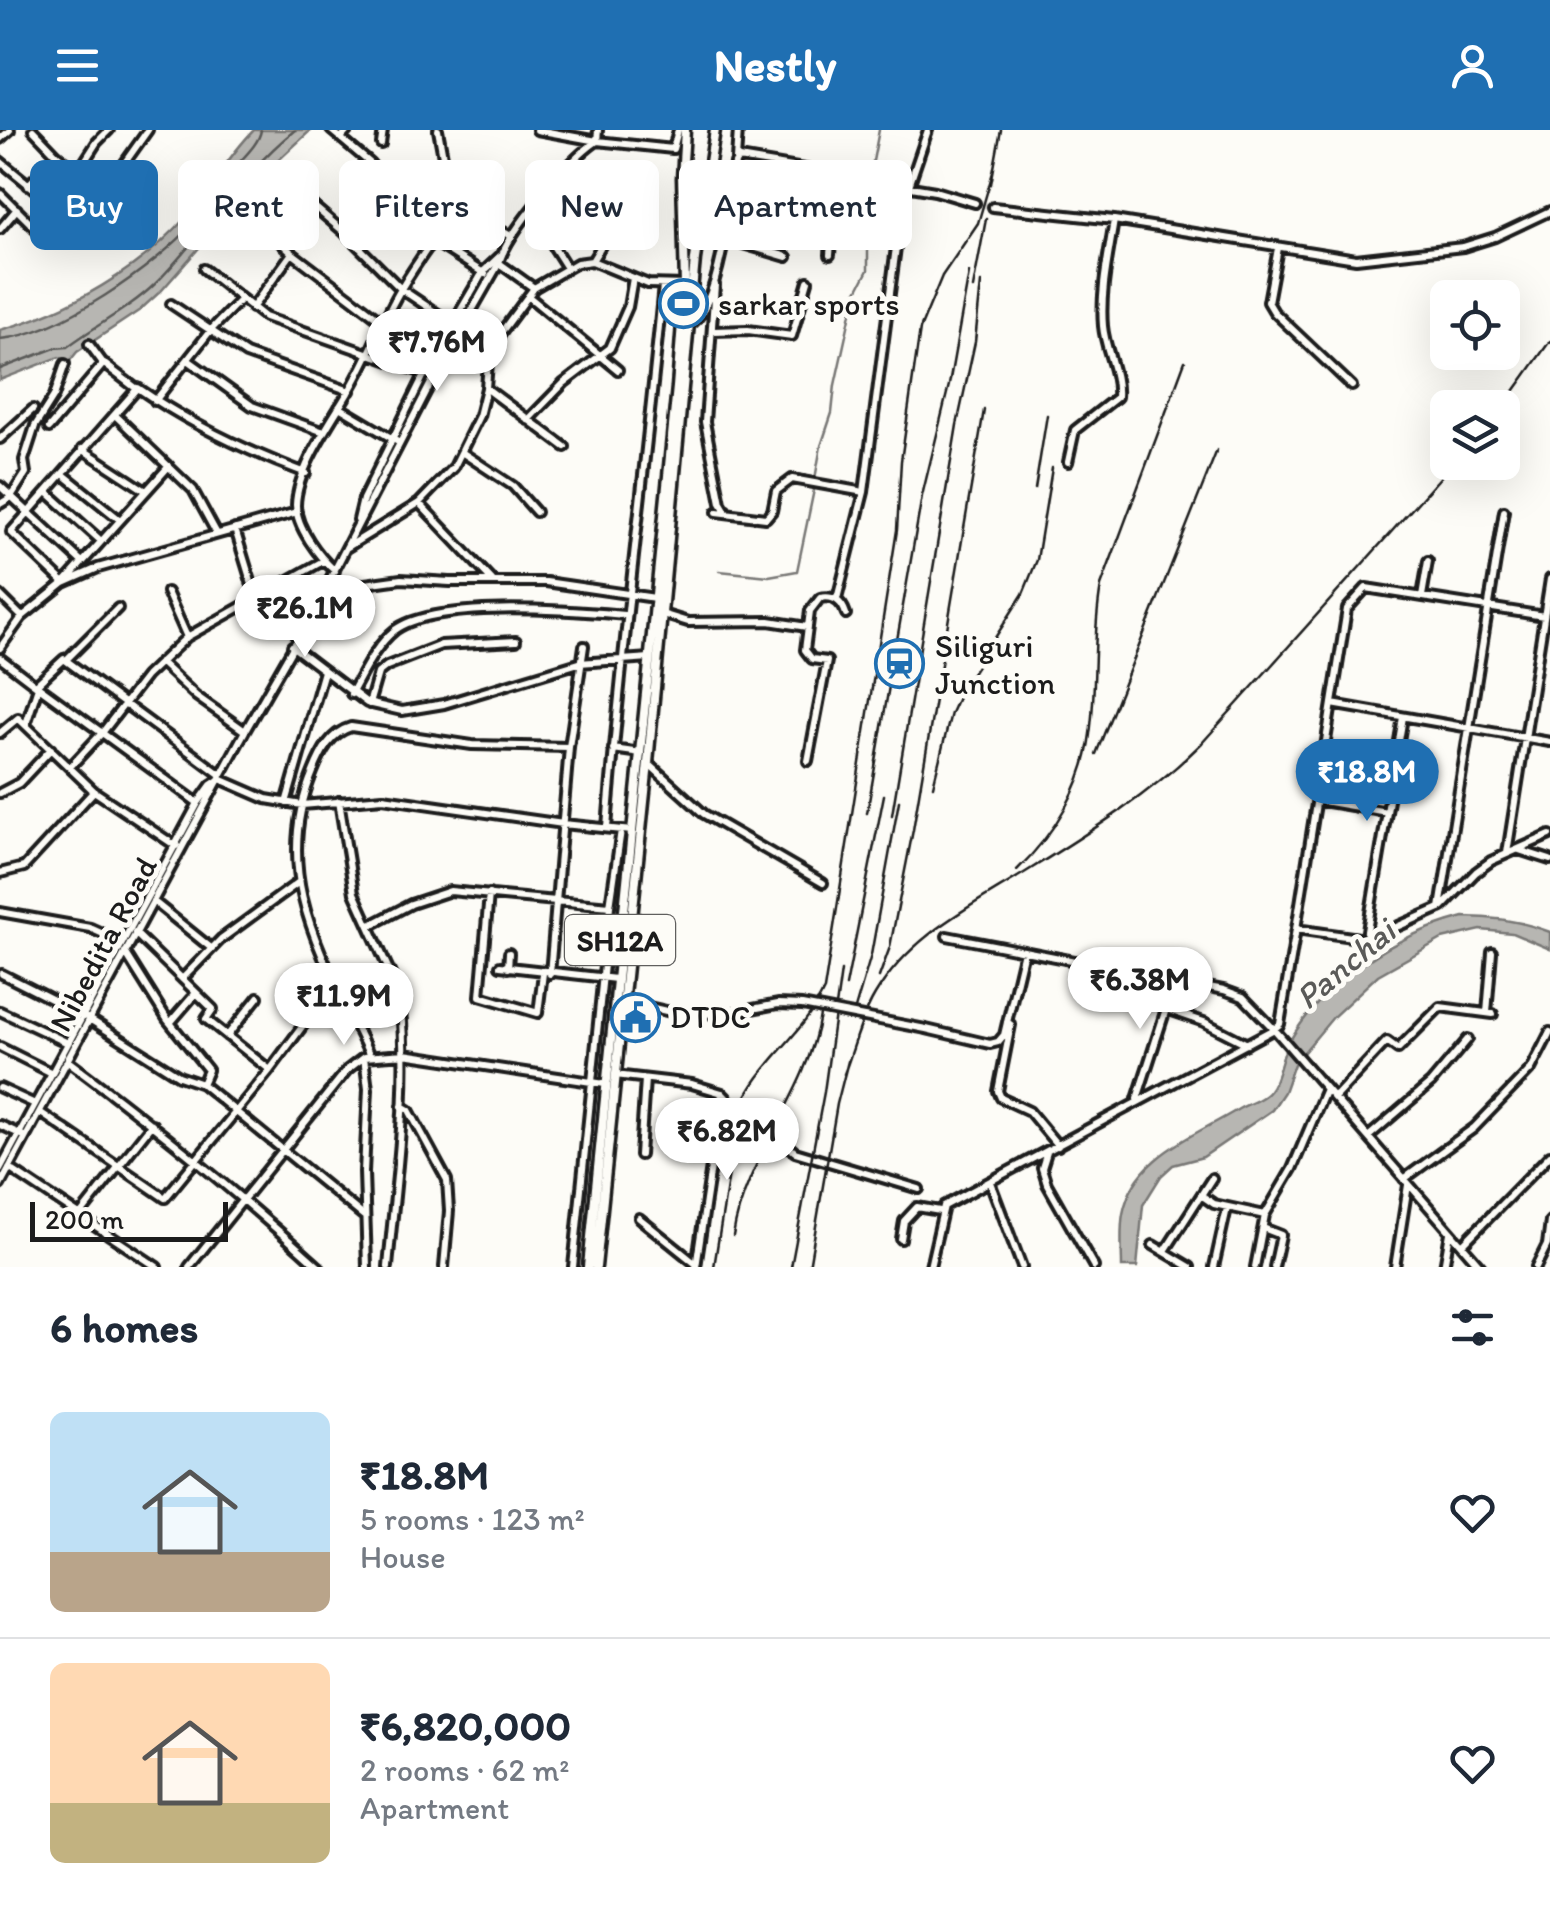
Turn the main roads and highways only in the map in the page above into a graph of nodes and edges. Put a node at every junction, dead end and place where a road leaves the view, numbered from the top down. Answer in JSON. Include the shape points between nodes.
{"nodes":[{"id":1,"x":681,"y":130,"type":"edge"},
{"id":2,"x":715,"y":130,"type":"edge"},
{"id":3,"x":658,"y":613,"type":"junction"},
{"id":4,"x":635,"y":829,"type":"junction"},
{"id":5,"x":610,"y":1085,"type":"junction"},
{"id":6,"x":588,"y":1267,"type":"edge"},
{"id":7,"x":596,"y":1267,"type":"edge"}],
"edges":[{"from":1,"to":3,"type":"main road","number":"SH12A","via":[[684,285]]},
{"from":2,"to":3,"type":"main road","number":"SH12A"},
{"from":3,"to":4,"type":"main road","number":"SH12A"},
{"from":3,"to":4,"type":"main road","number":"SH12A","via":[[648,763]]},
{"from":4,"to":5,"type":"main road","number":"SH12A"},
{"from":4,"to":5,"type":"main road","number":"SH12A","via":[[624,1001]]},
{"from":5,"to":6,"type":"main road","number":"SH12A"},
{"from":5,"to":7,"type":"main road","number":"SH12A"}]}
